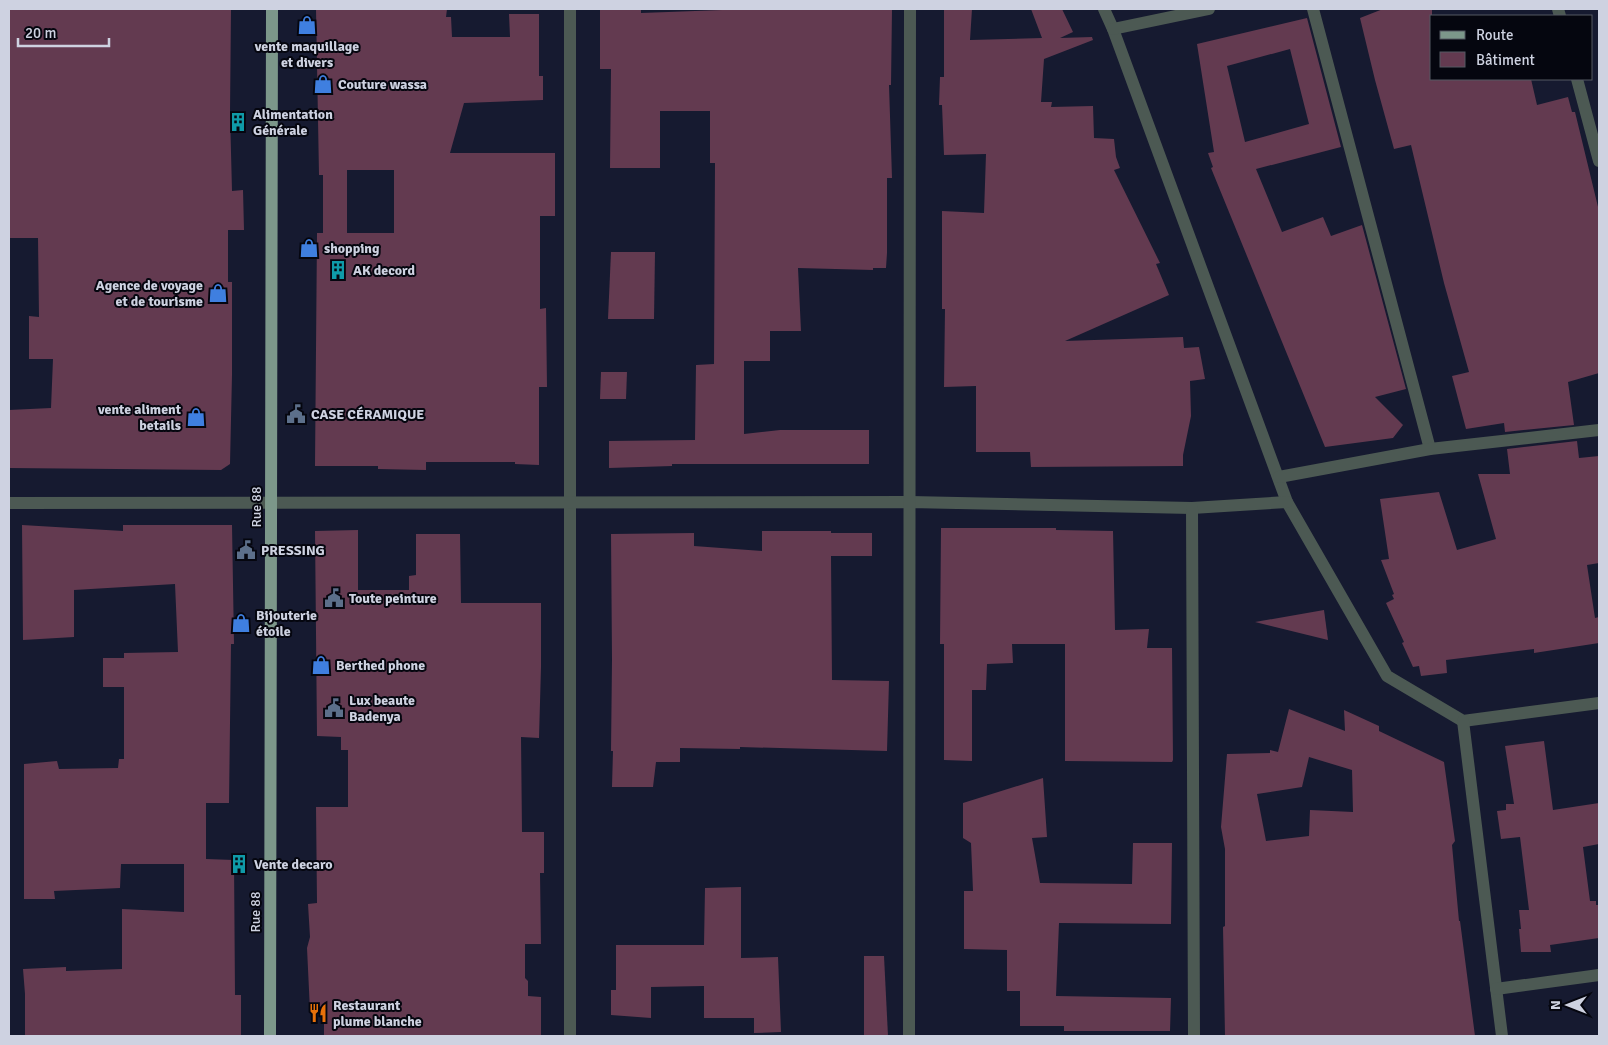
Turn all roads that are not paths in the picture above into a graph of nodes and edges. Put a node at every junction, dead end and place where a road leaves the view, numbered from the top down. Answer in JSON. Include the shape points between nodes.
{"nodes":[{"id":1,"x":272,"y":9,"type":"edge"},
{"id":2,"x":570,"y":9,"type":"edge"},
{"id":3,"x":910,"y":9,"type":"edge"},
{"id":4,"x":1104,"y":9,"type":"edge"},
{"id":5,"x":1208,"y":9,"type":"edge"},
{"id":6,"x":1313,"y":9,"type":"edge"},
{"id":7,"x":1113,"y":29,"type":"junction"},
{"id":8,"x":1577,"y":80,"type":"edge"},
{"id":9,"x":1599,"y":161,"type":"edge"},
{"id":10,"x":1599,"y":430,"type":"edge"},
{"id":11,"x":1430,"y":449,"type":"junction"},
{"id":12,"x":1279,"y":477,"type":"junction"},
{"id":13,"x":570,"y":502,"type":"junction"},
{"id":14,"x":910,"y":502,"type":"junction"},
{"id":15,"x":1287,"y":502,"type":"junction"},
{"id":16,"x":9,"y":503,"type":"edge"},
{"id":17,"x":271,"y":503,"type":"junction"},
{"id":18,"x":1192,"y":508,"type":"junction"},
{"id":19,"x":1599,"y":703,"type":"edge"},
{"id":20,"x":1463,"y":721,"type":"junction"},
{"id":21,"x":1599,"y":975,"type":"edge"},
{"id":22,"x":1496,"y":989,"type":"junction"},
{"id":23,"x":270,"y":1036,"type":"edge"},
{"id":24,"x":570,"y":1036,"type":"edge"},
{"id":25,"x":909,"y":1036,"type":"edge"},
{"id":26,"x":1194,"y":1036,"type":"edge"},
{"id":27,"x":1502,"y":1036,"type":"edge"}],
"edges":[{"from":1,"to":17,"type":"main road","name":"Rue 88"},
{"from":2,"to":13,"type":"street"},
{"from":3,"to":14,"type":"street"},
{"from":4,"to":7,"type":"street"},
{"from":5,"to":7,"type":"street"},
{"from":6,"to":11,"type":"street"},
{"from":7,"to":12,"type":"street"},
{"from":8,"to":9,"type":"street"},
{"from":10,"to":11,"type":"street"},
{"from":11,"to":12,"type":"street"},
{"from":12,"to":15,"type":"street"},
{"from":13,"to":14,"type":"street"},
{"from":13,"to":17,"type":"street"},
{"from":13,"to":24,"type":"street"},
{"from":14,"to":18,"type":"street"},
{"from":14,"to":25,"type":"street"},
{"from":15,"to":18,"type":"street"},
{"from":15,"to":20,"type":"street","via":[[1387,676]]},
{"from":16,"to":17,"type":"street"},
{"from":17,"to":23,"type":"main road","name":"Rue 88"},
{"from":18,"to":26,"type":"street"},
{"from":19,"to":20,"type":"street"},
{"from":20,"to":22,"type":"street"},
{"from":21,"to":22,"type":"street"},
{"from":22,"to":27,"type":"street"}]}
